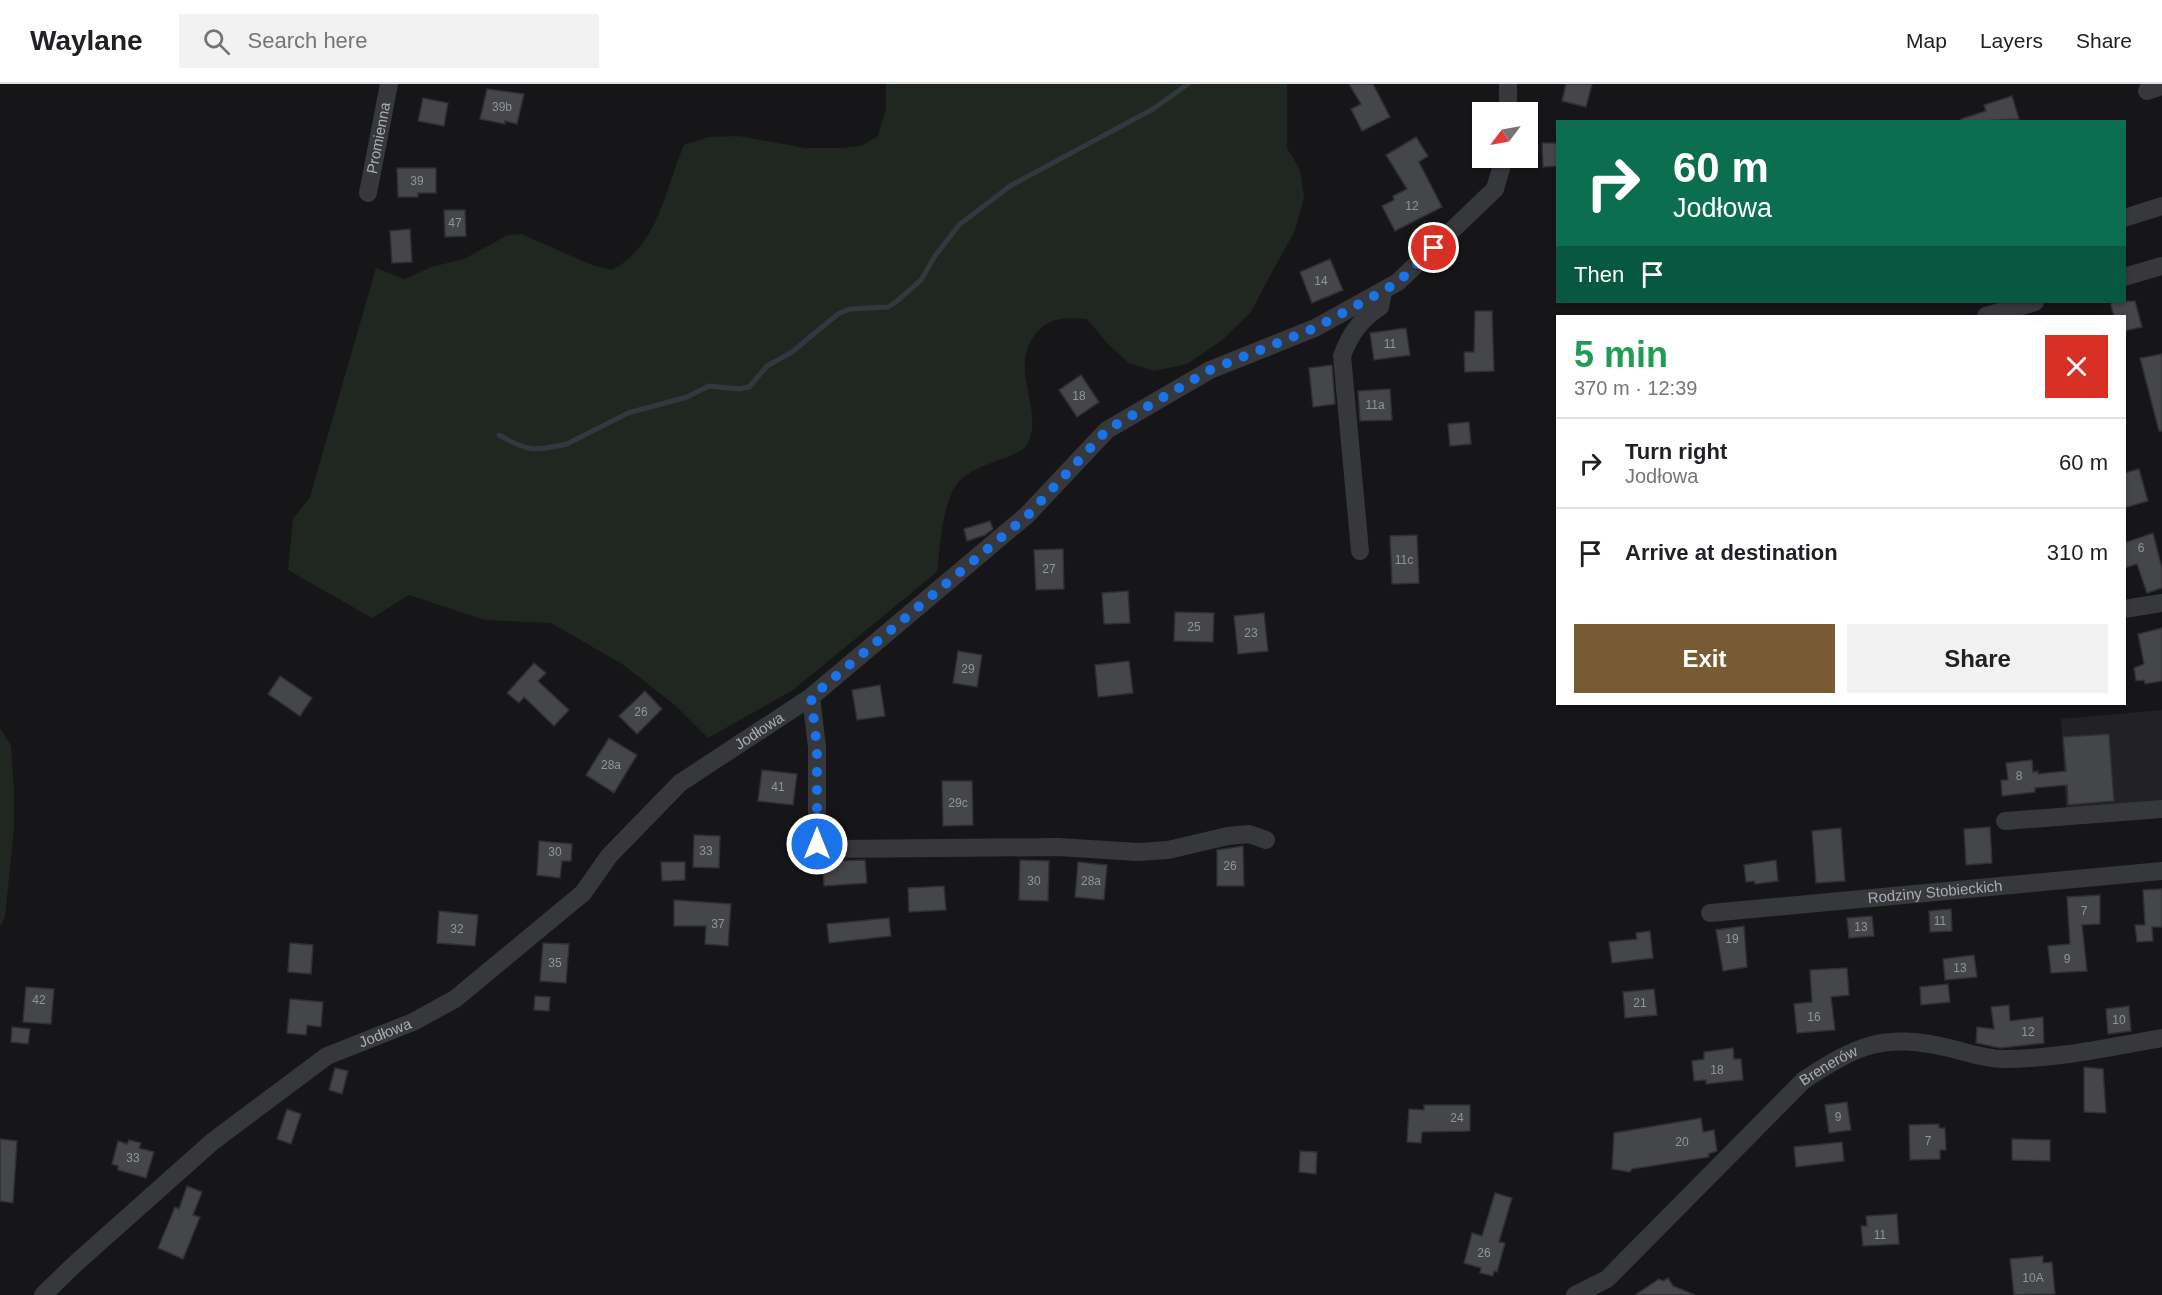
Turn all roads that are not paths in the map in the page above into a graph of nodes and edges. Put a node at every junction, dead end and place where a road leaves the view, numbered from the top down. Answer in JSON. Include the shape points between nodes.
{"nodes":[{"id":1,"x":389,"y":84,"type":"edge"},
{"id":2,"x":1508,"y":84,"type":"edge"},
{"id":3,"x":1508,"y":102,"type":"edge"},
{"id":4,"x":1501,"y":168,"type":"edge"},
{"id":5,"x":368,"y":194,"type":"dead end"},
{"id":6,"x":2162,"y":206,"type":"edge"},
{"id":7,"x":2126,"y":217,"type":"edge"},
{"id":8,"x":2162,"y":266,"type":"edge"},
{"id":9,"x":2126,"y":276,"type":"edge"},
{"id":10,"x":1383,"y":291,"type":"junction"},
{"id":11,"x":2032,"y":303,"type":"edge"},
{"id":12,"x":1990,"y":315,"type":"edge"},
{"id":13,"x":1360,"y":551,"type":"dead end"},
{"id":14,"x":2162,"y":603,"type":"edge"},
{"id":15,"x":2126,"y":609,"type":"edge"},
{"id":16,"x":811,"y":697,"type":"junction"},
{"id":17,"x":2162,"y":809,"type":"edge"},
{"id":18,"x":2005,"y":821,"type":"dead end"},
{"id":19,"x":1266,"y":840,"type":"dead end"},
{"id":20,"x":2162,"y":871,"type":"edge"},
{"id":21,"x":1710,"y":913,"type":"dead end"},
{"id":22,"x":2162,"y":1038,"type":"edge"},
{"id":23,"x":43,"y":1295,"type":"edge"},
{"id":24,"x":1575,"y":1295,"type":"edge"}],
"edges":[{"from":1,"to":5,"type":"street","name":"Promienna"},
{"from":2,"to":3,"type":"street"},
{"from":4,"to":10,"type":"street","name":"Jodłowa","via":[[1495,189],[1398,282]]},
{"from":6,"to":7,"type":"street"},
{"from":8,"to":9,"type":"street"},
{"from":10,"to":13,"type":"street","via":[[1380,307],[1366,316],[1350,336],[1342,356]]},
{"from":10,"to":16,"type":"street","name":"Jodłowa","via":[[1315,328],[1210,370],[1107,430],[1028,515]]},
{"from":11,"to":12,"type":"street"},
{"from":14,"to":15,"type":"street"},
{"from":16,"to":19,"type":"street","via":[[817,747],[817,844],[835,849],[1058,847],[1138,852],[1249,834]]},
{"from":16,"to":23,"type":"street","name":"Jodłowa","via":[[680,783],[609,856],[583,893],[455,999],[413,1022],[327,1056],[212,1142]]},
{"from":17,"to":18,"type":"street"},
{"from":20,"to":21,"type":"street","name":"Rodziny Stobieckich"},
{"from":22,"to":24,"type":"street","name":"Brenerów","via":[[2052,1057],[2000,1059],[1921,1042],[1879,1041],[1841,1056],[1804,1080],[1607,1280]]}]}
